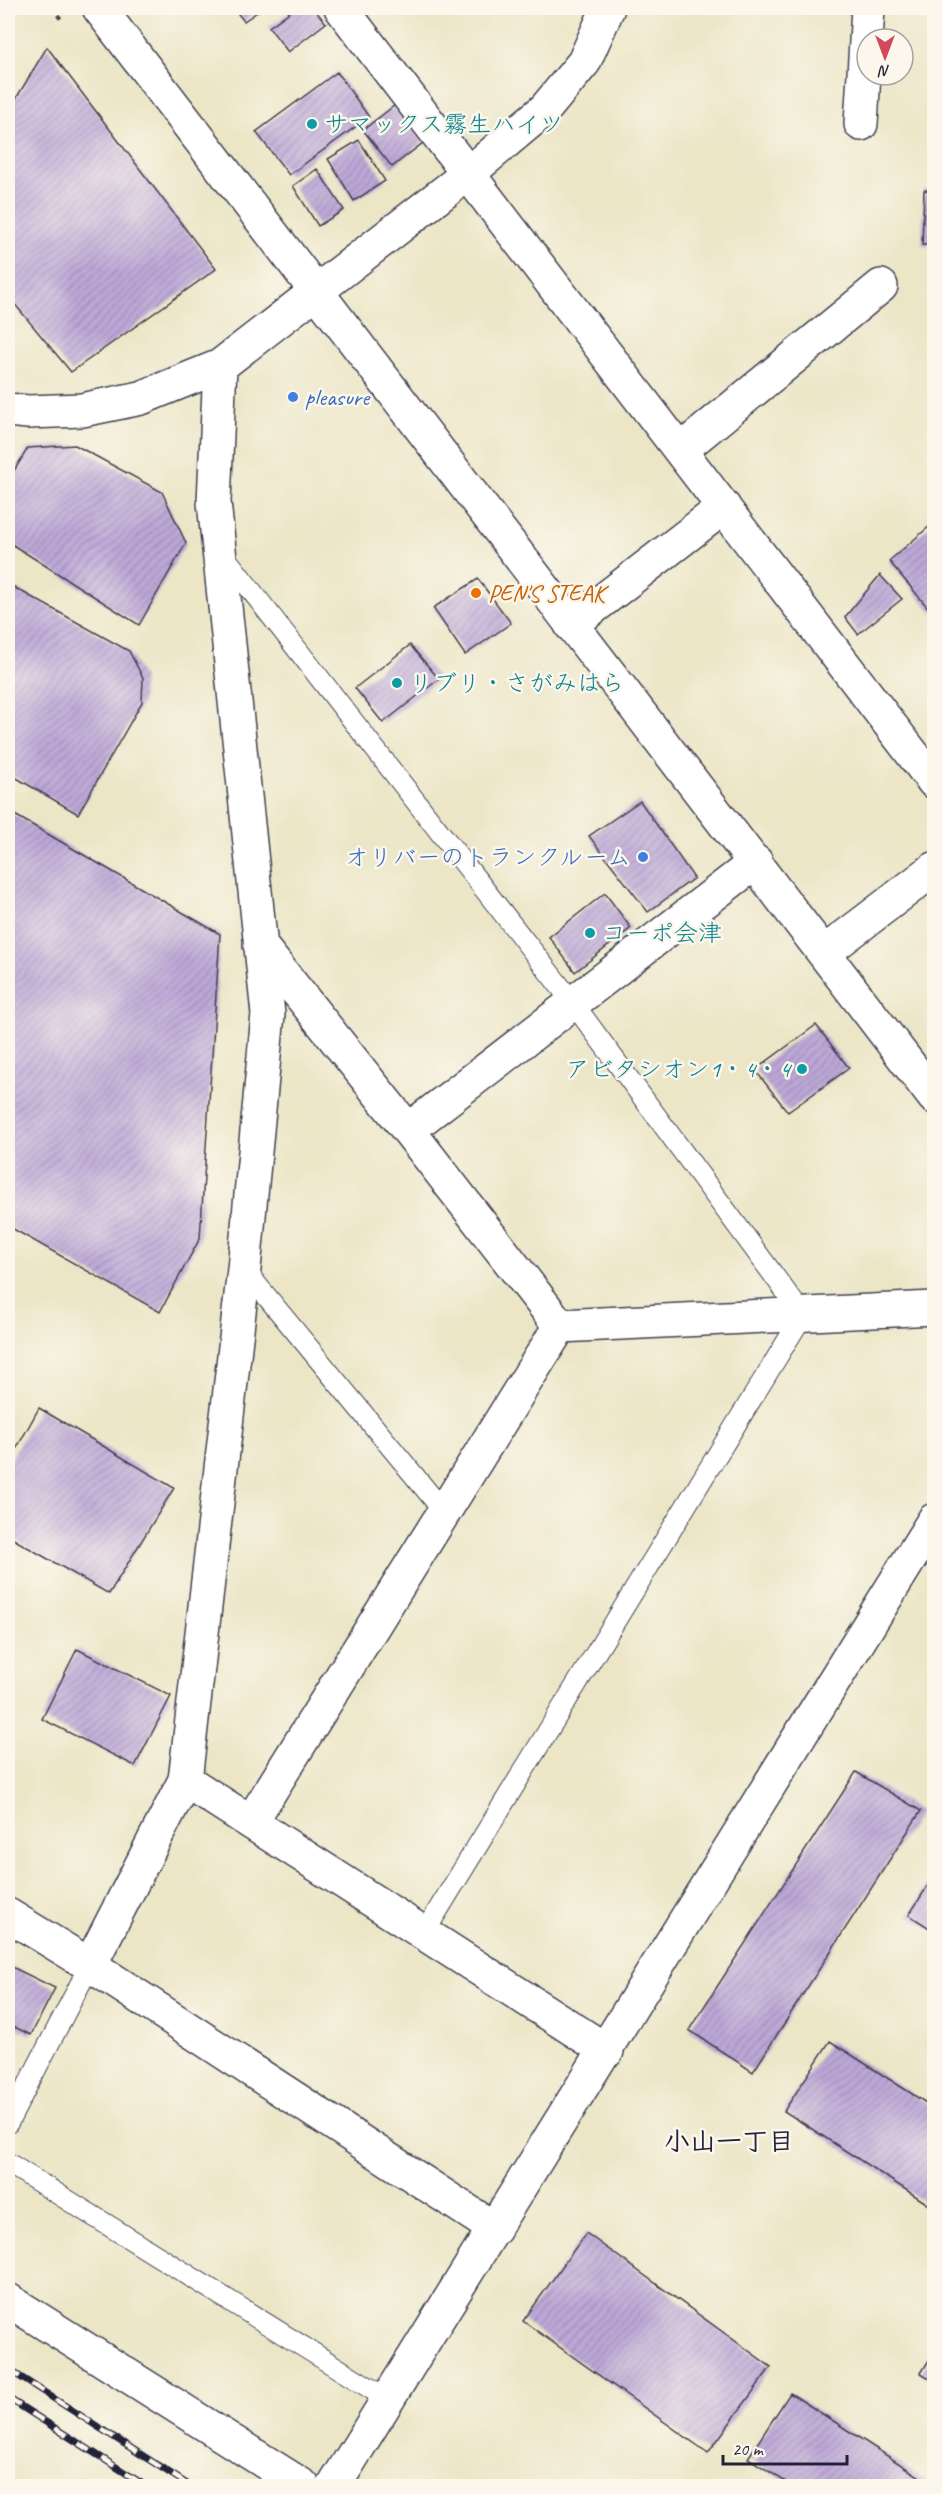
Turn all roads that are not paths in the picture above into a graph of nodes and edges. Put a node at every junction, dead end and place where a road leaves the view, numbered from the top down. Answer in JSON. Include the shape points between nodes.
{"nodes":[{"id":1,"x":99,"y":8,"type":"edge"},
{"id":2,"x":341,"y":8,"type":"edge"},
{"id":3,"x":608,"y":8,"type":"edge"},
{"id":4,"x":868,"y":8,"type":"edge"},
{"id":5,"x":861,"y":124,"type":"dead end"},
{"id":6,"x":469,"y":173,"type":"junction"},
{"id":7,"x":881,"y":286,"type":"dead end"},
{"id":8,"x":317,"y":292,"type":"junction"},
{"id":9,"x":220,"y":366,"type":"junction"},
{"id":10,"x":8,"y":410,"type":"edge"},
{"id":11,"x":682,"y":449,"type":"junction"},
{"id":12,"x":724,"y":507,"type":"junction"},
{"id":13,"x":218,"y":548,"type":"junction"},
{"id":14,"x":571,"y":625,"type":"junction"},
{"id":15,"x":934,"y":782,"type":"edge"},
{"id":16,"x":756,"y":862,"type":"junction"},
{"id":17,"x":934,"y":869,"type":"edge"},
{"id":18,"x":260,"y":945,"type":"junction"},
{"id":19,"x":825,"y":952,"type":"junction"},
{"id":20,"x":573,"y":1003,"type":"junction"},
{"id":21,"x":934,"y":1097,"type":"edge"},
{"id":22,"x":408,"y":1130,"type":"junction"},
{"id":23,"x":244,"y":1269,"type":"junction"},
{"id":24,"x":934,"y":1308,"type":"edge"},
{"id":25,"x":803,"y":1315,"type":"junction"},
{"id":26,"x":560,"y":1326,"type":"junction"},
{"id":27,"x":445,"y":1513,"type":"junction"},
{"id":28,"x":934,"y":1520,"type":"edge"},
{"id":29,"x":185,"y":1780,"type":"junction"},
{"id":30,"x":251,"y":1822,"type":"junction"},
{"id":31,"x":8,"y":1915,"type":"edge"},
{"id":32,"x":424,"y":1933,"type":"junction"},
{"id":33,"x":90,"y":1965,"type":"junction"},
{"id":34,"x":607,"y":2050,"type":"junction"},
{"id":35,"x":8,"y":2123,"type":"edge"},
{"id":36,"x":8,"y":2163,"type":"edge"},
{"id":37,"x":495,"y":2229,"type":"junction"},
{"id":38,"x":8,"y":2300,"type":"edge"},
{"id":39,"x":388,"y":2400,"type":"junction"},
{"id":40,"x":303,"y":2487,"type":"edge"},
{"id":41,"x":334,"y":2487,"type":"edge"}],
"edges":[{"from":1,"to":8,"type":"street"},
{"from":2,"to":6,"type":"street"},
{"from":3,"to":6,"type":"street","via":[[584,62],[545,109]]},
{"from":4,"to":5,"type":"street"},
{"from":6,"to":8,"type":"street"},
{"from":6,"to":11,"type":"street"},
{"from":7,"to":11,"type":"street"},
{"from":8,"to":9,"type":"street"},
{"from":8,"to":14,"type":"street"},
{"from":9,"to":10,"type":"street","via":[[141,398],[82,410]]},
{"from":9,"to":13,"type":"street","via":[[214,502]]},
{"from":11,"to":12,"type":"street"},
{"from":12,"to":14,"type":"street"},
{"from":12,"to":15,"type":"street"},
{"from":13,"to":18,"type":"street"},
{"from":13,"to":20,"type":"lane"},
{"from":14,"to":16,"type":"street"},
{"from":16,"to":19,"type":"street"},
{"from":16,"to":20,"type":"street"},
{"from":17,"to":19,"type":"street"},
{"from":18,"to":22,"type":"street"},
{"from":18,"to":23,"type":"street","via":[[268,1014]]},
{"from":19,"to":21,"type":"street"},
{"from":20,"to":22,"type":"street"},
{"from":20,"to":25,"type":"lane"},
{"from":22,"to":26,"type":"street"},
{"from":23,"to":27,"type":"lane"},
{"from":23,"to":29,"type":"street"},
{"from":24,"to":25,"type":"street"},
{"from":25,"to":26,"type":"street"},
{"from":25,"to":32,"type":"lane"},
{"from":26,"to":27,"type":"street"},
{"from":27,"to":30,"type":"street"},
{"from":28,"to":34,"type":"street"},
{"from":29,"to":30,"type":"street"},
{"from":29,"to":33,"type":"street"},
{"from":30,"to":32,"type":"street"},
{"from":31,"to":33,"type":"street"},
{"from":32,"to":34,"type":"street"},
{"from":33,"to":35,"type":"lane"},
{"from":33,"to":37,"type":"street"},
{"from":34,"to":37,"type":"street"},
{"from":36,"to":39,"type":"lane"},
{"from":37,"to":39,"type":"street"},
{"from":38,"to":40,"type":"street"},
{"from":39,"to":41,"type":"street"}]}
